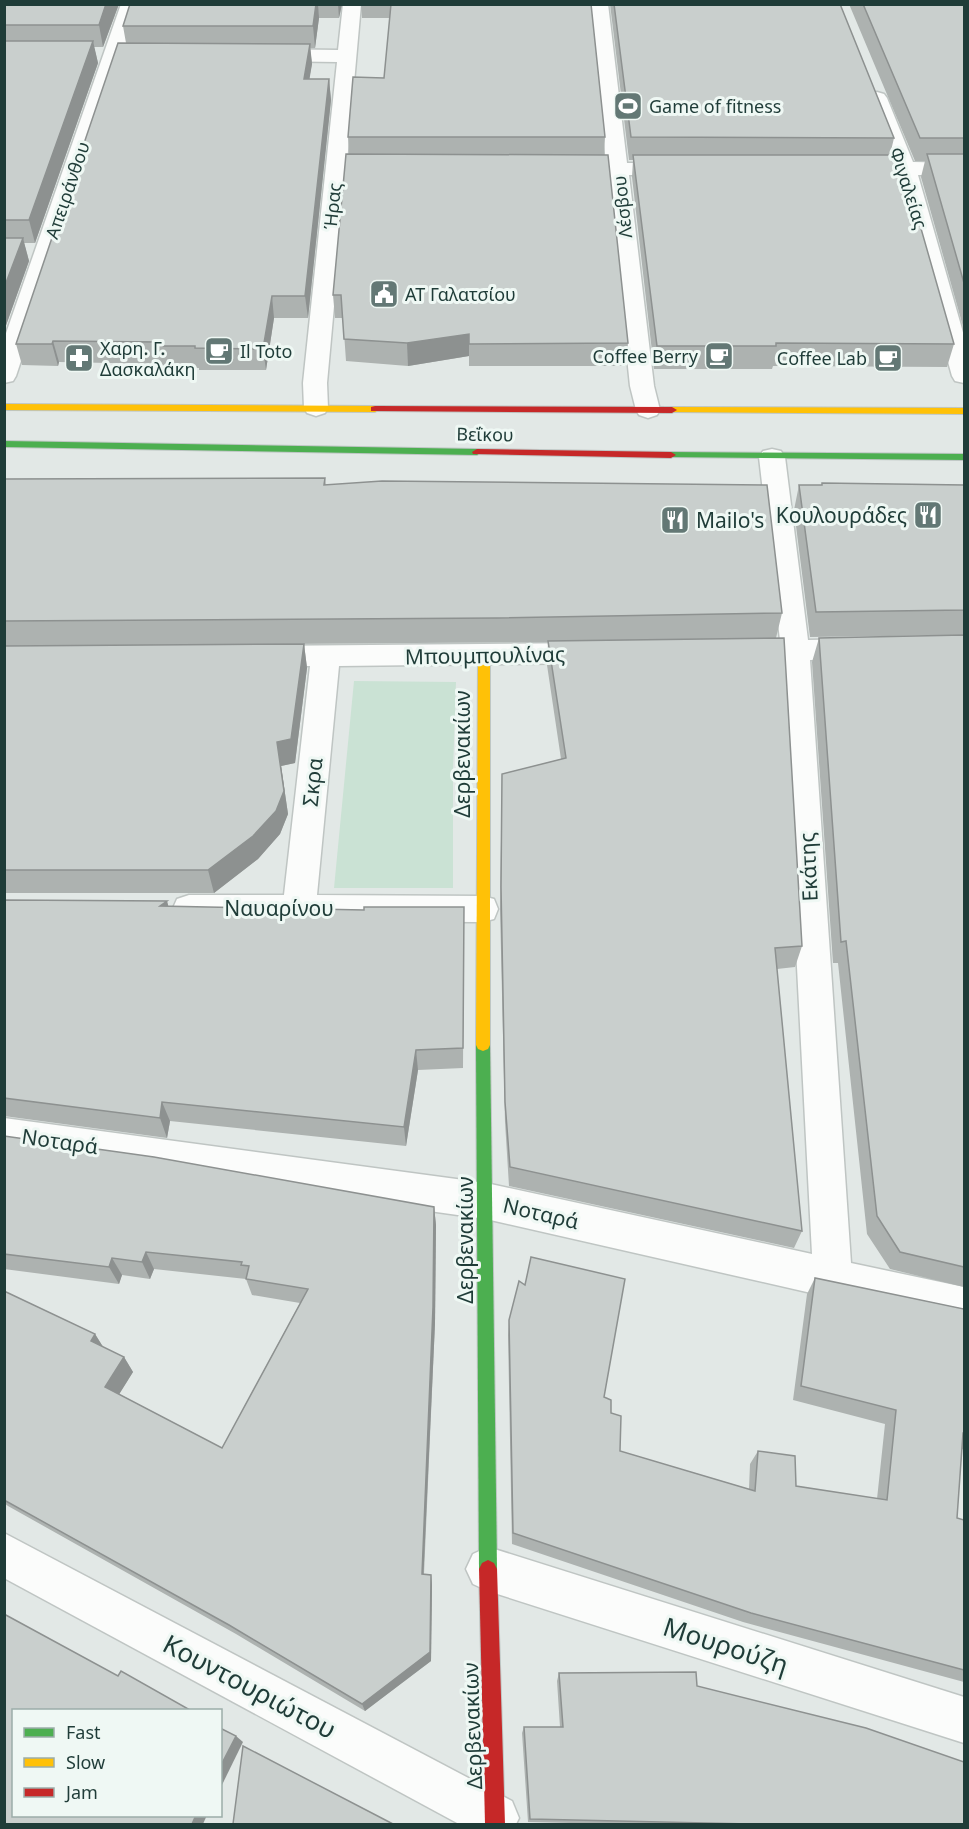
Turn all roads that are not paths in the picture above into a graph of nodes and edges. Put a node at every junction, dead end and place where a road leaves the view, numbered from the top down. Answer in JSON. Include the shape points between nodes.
{"nodes":[{"id":1,"x":130,"y":4,"type":"edge"},
{"id":2,"x":352,"y":4,"type":"edge"},
{"id":3,"x":599,"y":4,"type":"edge"},
{"id":4,"x":104,"y":55,"type":"junction"},
{"id":5,"x":137,"y":55,"type":"edge"},
{"id":6,"x":243,"y":55,"type":"edge"},
{"id":7,"x":347,"y":56,"type":"junction"},
{"id":8,"x":870,"y":81,"type":"edge"},
{"id":9,"x":336,"y":168,"type":"junction"},
{"id":10,"x":406,"y":168,"type":"edge"},
{"id":11,"x":547,"y":168,"type":"edge"},
{"id":12,"x":845,"y":168,"type":"edge"},
{"id":13,"x":905,"y":168,"type":"junction"},
{"id":14,"x":617,"y":169,"type":"junction"},
{"id":15,"x":701,"y":169,"type":"edge"},
{"id":16,"x":964,"y":169,"type":"edge"},
{"id":17,"x":4,"y":376,"type":"edge"},
{"id":18,"x":964,"y":376,"type":"edge"},
{"id":19,"x":4,"y":407,"type":"edge"},
{"id":20,"x":316,"y":408,"type":"junction"},
{"id":21,"x":648,"y":410,"type":"junction"},
{"id":22,"x":964,"y":411,"type":"edge"},
{"id":23,"x":4,"y":444,"type":"edge"},
{"id":24,"x":772,"y":457,"type":"junction"},
{"id":25,"x":964,"y":457,"type":"edge"},
{"id":26,"x":886,"y":649,"type":"edge"},
{"id":27,"x":795,"y":650,"type":"junction"},
{"id":28,"x":711,"y":651,"type":"edge"},
{"id":29,"x":615,"y":653,"type":"edge"},
{"id":30,"x":484,"y":655,"type":"junction"},
{"id":31,"x":231,"y":656,"type":"edge"},
{"id":32,"x":326,"y":656,"type":"junction"},
{"id":33,"x":158,"y":908,"type":"edge"},
{"id":34,"x":299,"y":908,"type":"junction"},
{"id":35,"x":482,"y":909,"type":"junction"},
{"id":36,"x":4,"y":1134,"type":"edge"},
{"id":37,"x":486,"y":1201,"type":"junction"},
{"id":38,"x":833,"y":1278,"type":"junction"},
{"id":39,"x":964,"y":1306,"type":"edge"},
{"id":40,"x":4,"y":1554,"type":"edge"},
{"id":41,"x":488,"y":1569,"type":"junction"},
{"id":42,"x":964,"y":1720,"type":"edge"},
{"id":43,"x":495,"y":1821,"type":"edge"}],
"edges":[{"from":1,"to":4,"type":"street","name":"Απειράνθου"},
{"from":2,"to":7,"type":"street","name":"Ήρας"},
{"from":3,"to":14,"type":"street","name":"Λέσβου"},
{"from":4,"to":5,"type":"street"},
{"from":4,"to":17,"type":"street","name":"Απειράνθου","via":[[36,252]]},
{"from":6,"to":7,"type":"street"},
{"from":7,"to":9,"type":"street","name":"Ήρας"},
{"from":8,"to":13,"type":"street","name":"Φιγαλείας"},
{"from":9,"to":10,"type":"street"},
{"from":9,"to":20,"type":"street","name":"Ήρας","via":[[315,383]]},
{"from":11,"to":14,"type":"street"},
{"from":12,"to":13,"type":"street"},
{"from":13,"to":16,"type":"street"},
{"from":13,"to":18,"type":"street","name":"Φιγαλείας"},
{"from":14,"to":15,"type":"street"},
{"from":14,"to":21,"type":"street","name":"Λέσβου"},
{"from":19,"to":20,"type":"main road","name":"Βεΐκου"},
{"from":20,"to":21,"type":"main road","name":"Βεΐκου"},
{"from":21,"to":22,"type":"main road","name":"Βεΐκου"},
{"from":23,"to":24,"type":"main road","name":"Βεΐκου"},
{"from":24,"to":25,"type":"main road","name":"Βεΐκου"},
{"from":24,"to":27,"type":"street","name":"Εκάτης"},
{"from":26,"to":27,"type":"street"},
{"from":27,"to":28,"type":"street"},
{"from":27,"to":38,"type":"street","name":"Εκάτης"},
{"from":29,"to":30,"type":"street","name":"Μπουμπουλίνας"},
{"from":30,"to":32,"type":"street","name":"Μπουμπουλίνας"},
{"from":30,"to":35,"type":"main road","name":"Δερβενακίων"},
{"from":31,"to":32,"type":"street","name":"Μπουμπουλίνας"},
{"from":32,"to":34,"type":"street","name":"Σκρα"},
{"from":33,"to":34,"type":"street","name":"Ναυαρίνου"},
{"from":34,"to":35,"type":"street","name":"Ναυαρίνου"},
{"from":35,"to":37,"type":"main road","name":"Δερβενακίων"},
{"from":36,"to":37,"type":"street","name":"Νοταρά"},
{"from":37,"to":38,"type":"street","name":"Νοταρά"},
{"from":37,"to":41,"type":"main road","name":"Δερβενακίων"},
{"from":38,"to":39,"type":"street","name":"Νοταρά"},
{"from":40,"to":43,"type":"street","name":"Κουντουριώτου"},
{"from":41,"to":42,"type":"street","name":"Μουρούζη"},
{"from":41,"to":43,"type":"main road","name":"Δερβενακίων"}]}
